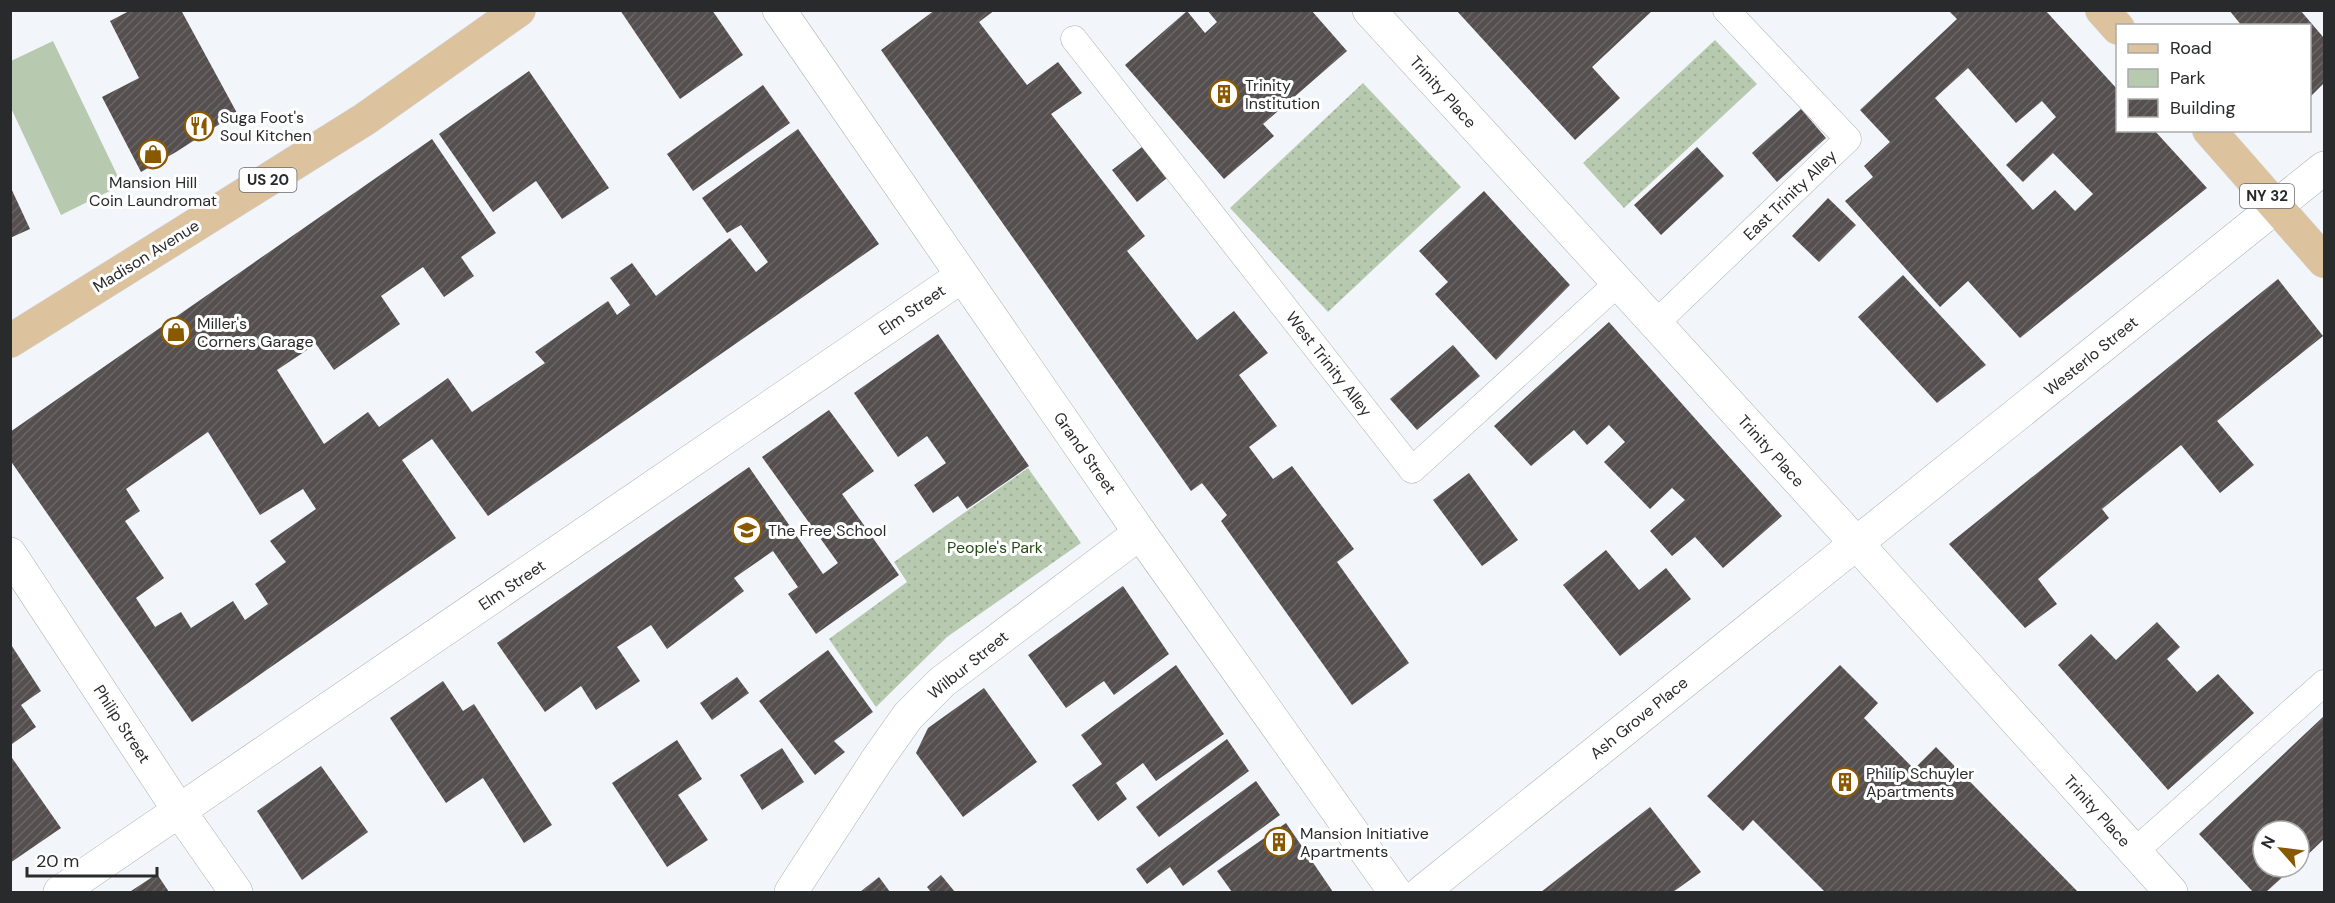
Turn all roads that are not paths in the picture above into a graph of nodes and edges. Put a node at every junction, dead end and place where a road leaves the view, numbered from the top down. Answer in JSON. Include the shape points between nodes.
{"nodes":[{"id":1,"x":519,"y":10,"type":"edge"},
{"id":2,"x":779,"y":10,"type":"edge"},
{"id":3,"x":1369,"y":10,"type":"edge"},
{"id":4,"x":1726,"y":10,"type":"edge"},
{"id":5,"x":2102,"y":10,"type":"edge"},
{"id":6,"x":2116,"y":26,"type":"edge"},
{"id":7,"x":1074,"y":39,"type":"dead end"},
{"id":8,"x":2211,"y":132,"type":"edge"},
{"id":9,"x":2325,"y":168,"type":"edge"},
{"id":10,"x":2277,"y":207,"type":"junction"},
{"id":11,"x":2325,"y":261,"type":"edge"},
{"id":12,"x":962,"y":276,"type":"junction"},
{"id":13,"x":1617,"y":283,"type":"junction"},
{"id":14,"x":1655,"y":324,"type":"junction"},
{"id":15,"x":10,"y":341,"type":"edge"},
{"id":16,"x":1140,"y":532,"type":"junction"},
{"id":17,"x":1857,"y":544,"type":"junction"},
{"id":18,"x":10,"y":554,"type":"edge"},
{"id":19,"x":2325,"y":683,"type":"edge"},
{"id":20,"x":180,"y":812,"type":"junction"},
{"id":21,"x":2134,"y":852,"type":"junction"},
{"id":22,"x":60,"y":892,"type":"edge"},
{"id":23,"x":236,"y":892,"type":"edge"},
{"id":24,"x":791,"y":892,"type":"edge"},
{"id":25,"x":1395,"y":892,"type":"edge"},
{"id":26,"x":1422,"y":892,"type":"edge"},
{"id":27,"x":2171,"y":892,"type":"edge"}],
"edges":[{"from":1,"to":15,"type":"main road","name":"Madison Avenue","number":"US 20","via":[[365,119]]},
{"from":2,"to":12,"type":"street","name":"Grand Street"},
{"from":3,"to":13,"type":"street","name":"Trinity Place"},
{"from":4,"to":14,"type":"lane","name":"East Trinity Alley","via":[[1848,139]]},
{"from":5,"to":6,"type":"main road"},
{"from":7,"to":13,"type":"lane","name":"West Trinity Alley","via":[[1412,470]]},
{"from":8,"to":10,"type":"main road","number":"NY 32"},
{"from":9,"to":10,"type":"street","name":"Westerlo Street"},
{"from":10,"to":11,"type":"main road","number":"NY 32"},
{"from":10,"to":17,"type":"street","name":"Westerlo Street"},
{"from":12,"to":16,"type":"street","name":"Grand Street"},
{"from":12,"to":20,"type":"street","name":"Elm Street"},
{"from":13,"to":14,"type":"street","name":"Trinity Place"},
{"from":14,"to":17,"type":"street","name":"Trinity Place"},
{"from":16,"to":24,"type":"street","name":"Wilbur Street","via":[[942,682],[908,716]]},
{"from":16,"to":25,"type":"street","name":"Grand Street"},
{"from":17,"to":21,"type":"street","name":"Trinity Place"},
{"from":17,"to":26,"type":"street","name":"Ash Grove Place"},
{"from":18,"to":20,"type":"street","name":"Philip Street"},
{"from":19,"to":21,"type":"lane"},
{"from":20,"to":22,"type":"street","name":"Elm Street"},
{"from":20,"to":23,"type":"street","name":"Philip Street"},
{"from":21,"to":27,"type":"street","name":"Trinity Place"}]}
